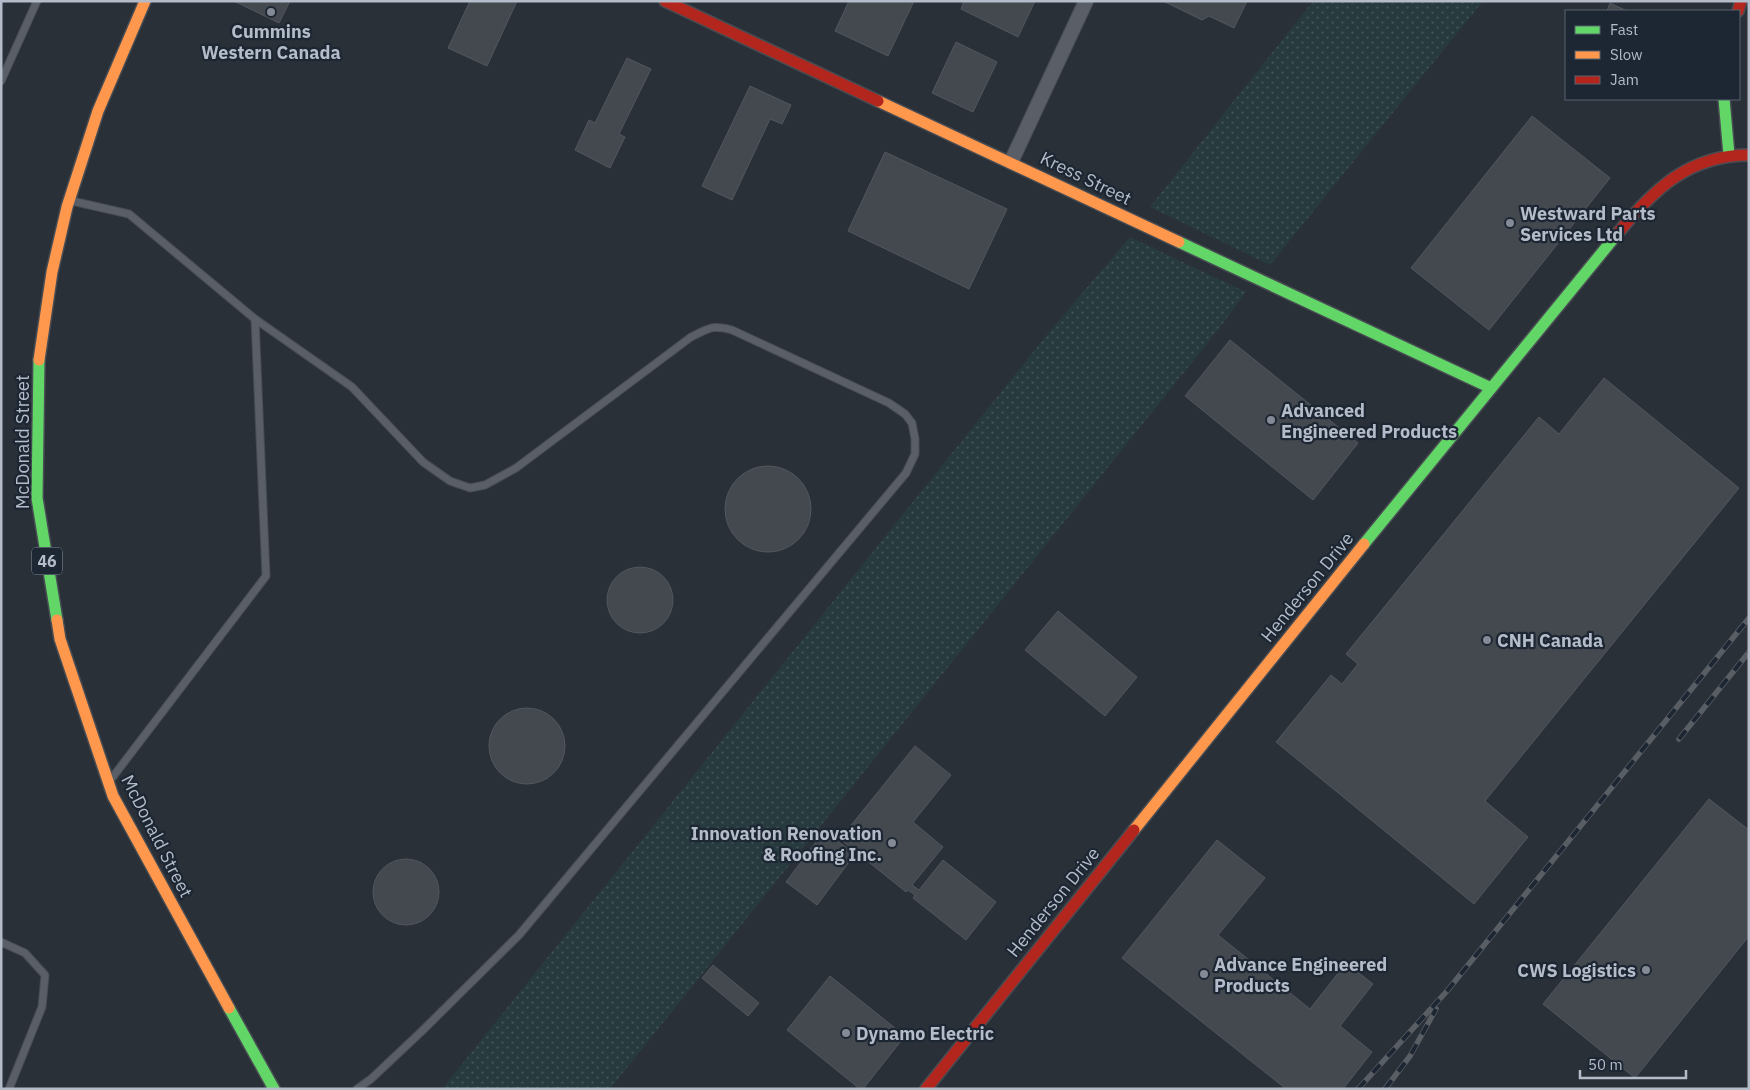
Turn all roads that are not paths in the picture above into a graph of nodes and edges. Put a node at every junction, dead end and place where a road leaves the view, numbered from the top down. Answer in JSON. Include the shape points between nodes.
{"nodes":[{"id":1,"x":37,"y":1,"type":"edge"},
{"id":2,"x":145,"y":1,"type":"edge"},
{"id":3,"x":665,"y":1,"type":"edge"},
{"id":4,"x":1086,"y":1,"type":"edge"},
{"id":5,"x":1,"y":81,"type":"edge"},
{"id":6,"x":1724,"y":100,"type":"edge"},
{"id":7,"x":1729,"y":155,"type":"junction"},
{"id":8,"x":1749,"y":155,"type":"edge"},
{"id":9,"x":1011,"y":162,"type":"junction"},
{"id":10,"x":69,"y":201,"type":"junction"},
{"id":11,"x":255,"y":318,"type":"junction"},
{"id":12,"x":1491,"y":388,"type":"junction"},
{"id":13,"x":108,"y":782,"type":"junction"},
{"id":14,"x":1,"y":942,"type":"edge"},
{"id":15,"x":9,"y":1089,"type":"edge"},
{"id":16,"x":274,"y":1089,"type":"edge"},
{"id":17,"x":357,"y":1089,"type":"edge"},
{"id":18,"x":926,"y":1089,"type":"edge"}],
"edges":[{"from":1,"to":5,"type":"lane"},
{"from":2,"to":10,"type":"street","name":"McDonald Street","number":"46","via":[[98,111]]},
{"from":3,"to":9,"type":"street","name":"Kress Street"},
{"from":4,"to":9,"type":"street"},
{"from":6,"to":7,"type":"street"},
{"from":7,"to":8,"type":"street","name":"Henderson Drive"},
{"from":7,"to":12,"type":"street","name":"Henderson Drive","via":[[1704,162],[1666,182],[1635,212]]},
{"from":9,"to":12,"type":"street","name":"Kress Street"},
{"from":10,"to":11,"type":"lane","via":[[129,214]]},
{"from":10,"to":13,"type":"street","name":"McDonald Street","number":"46","via":[[52,272],[39,353],[37,498],[60,639]]},
{"from":11,"to":13,"type":"lane","via":[[266,576]]},
{"from":11,"to":17,"type":"lane","via":[[352,387],[423,462],[450,481],[470,488],[485,485],[516,468],[691,337],[720,326],[889,403],[912,423],[915,440],[915,454],[906,473],[519,935],[422,1031]]},
{"from":12,"to":18,"type":"street","name":"Henderson Drive"},
{"from":13,"to":16,"type":"street","name":"McDonald Street","number":"46"},
{"from":14,"to":15,"type":"lane","via":[[25,953],[45,975],[42,1007]]}]}
